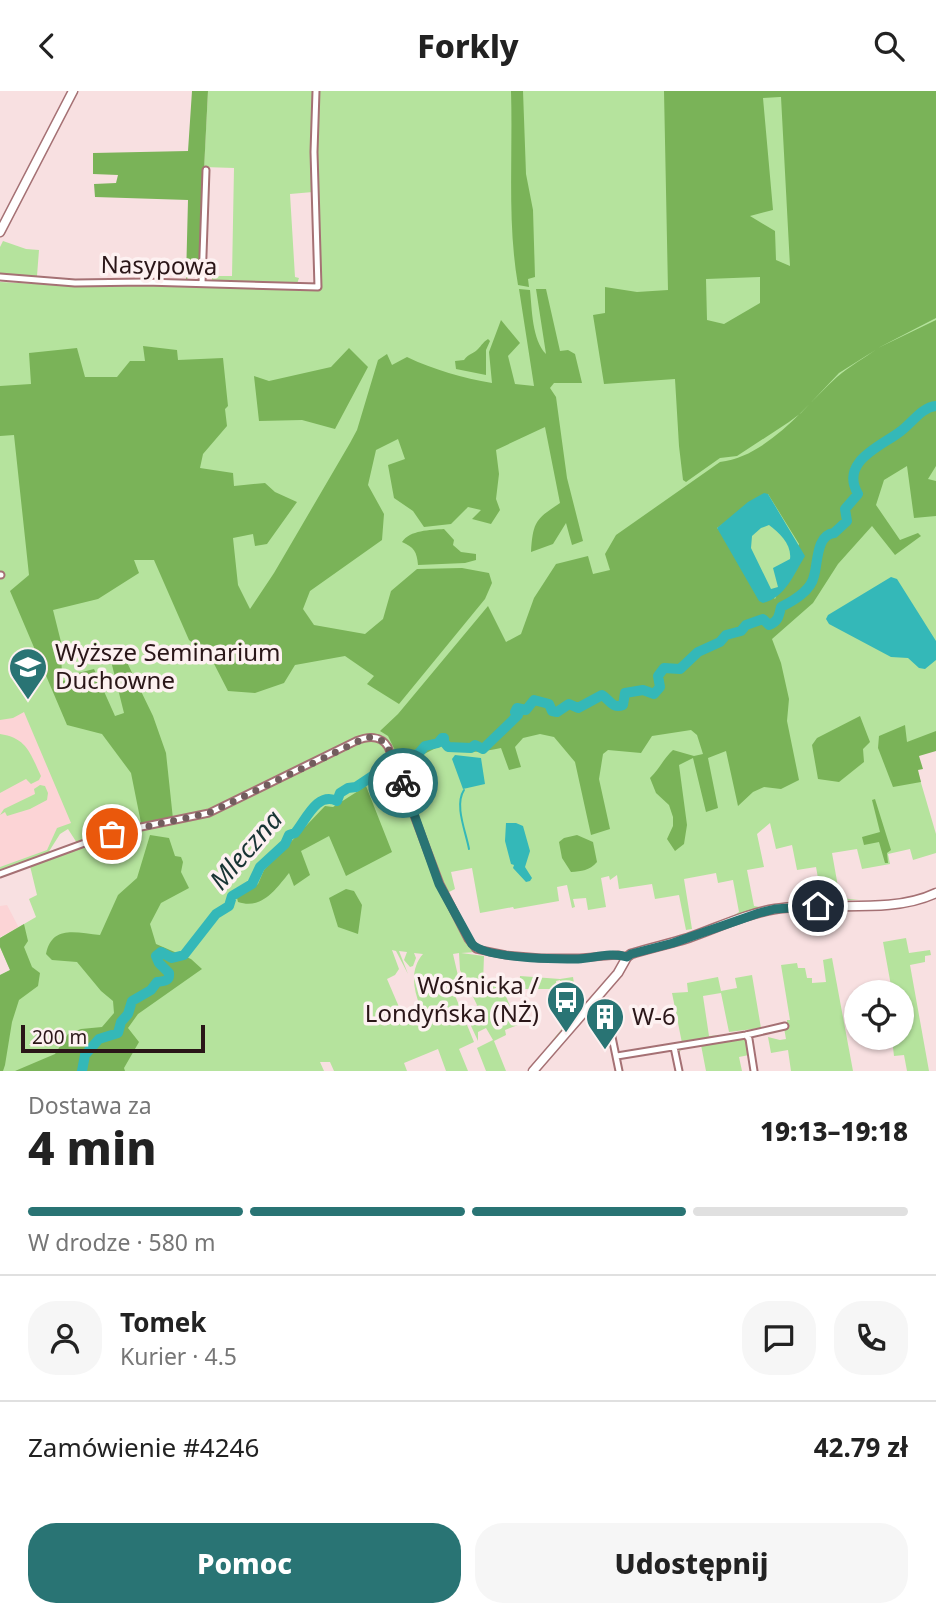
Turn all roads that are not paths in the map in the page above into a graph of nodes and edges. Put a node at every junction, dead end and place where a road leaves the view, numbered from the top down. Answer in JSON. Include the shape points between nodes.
{"nodes":[{"id":1,"x":73,"y":91,"type":"edge"},
{"id":2,"x":316,"y":91,"type":"edge"},
{"id":3,"x":206,"y":170,"type":"dead end"},
{"id":4,"x":0,"y":232,"type":"edge"},
{"id":5,"x":0,"y":277,"type":"edge"},
{"id":6,"x":202,"y":283,"type":"junction"},
{"id":7,"x":0,"y":874,"type":"edge"},
{"id":8,"x":936,"y":893,"type":"edge"},
{"id":9,"x":627,"y":957,"type":"junction"},
{"id":10,"x":593,"y":1002,"type":"junction"},
{"id":11,"x":785,"y":1025,"type":"dead end"},
{"id":12,"x":746,"y":1035,"type":"junction"},
{"id":13,"x":674,"y":1047,"type":"junction"},
{"id":14,"x":617,"y":1056,"type":"junction"},
{"id":15,"x":533,"y":1071,"type":"edge"},
{"id":16,"x":620,"y":1071,"type":"edge"},
{"id":17,"x":679,"y":1071,"type":"edge"},
{"id":18,"x":754,"y":1071,"type":"edge"}],
"edges":[{"from":1,"to":4,"type":"street"},
{"from":2,"to":6,"type":"street","name":"Nasypowa","via":[[318,287]]},
{"from":3,"to":6,"type":"street"},
{"from":5,"to":6,"type":"street","name":"Nasypowa","via":[[75,283]]},
{"from":7,"to":9,"type":"street","via":[[112,834],[209,813],[371,737],[386,743],[439,884],[476,949],[541,958]]},
{"from":8,"to":9,"type":"street","via":[[894,903],[775,909]]},
{"from":9,"to":10,"type":"street"},
{"from":10,"to":14,"type":"street","via":[[610,1031]]},
{"from":10,"to":15,"type":"street"},
{"from":11,"to":12,"type":"street"},
{"from":12,"to":13,"type":"street"},
{"from":12,"to":18,"type":"street"},
{"from":13,"to":14,"type":"street"},
{"from":13,"to":17,"type":"street"},
{"from":14,"to":16,"type":"street"}]}
